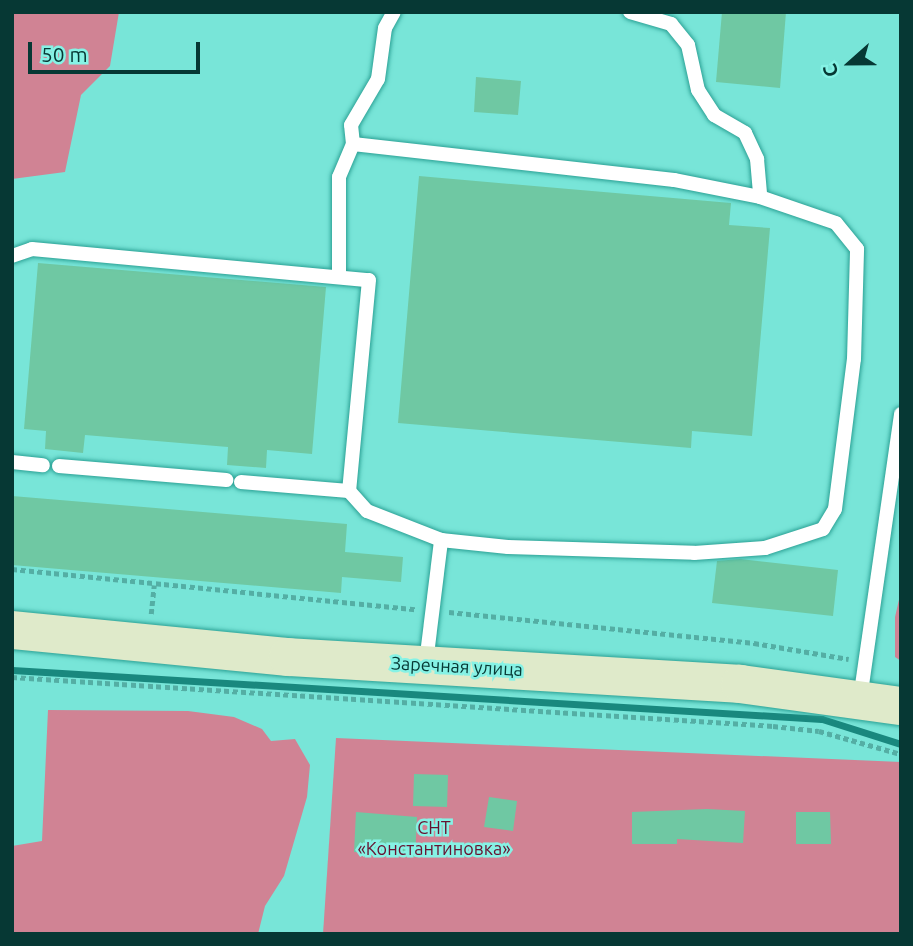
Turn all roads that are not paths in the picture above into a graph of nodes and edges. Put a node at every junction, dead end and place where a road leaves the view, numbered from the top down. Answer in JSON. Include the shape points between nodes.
{"nodes":[{"id":1,"x":394,"y":12,"type":"edge"},
{"id":2,"x":630,"y":12,"type":"edge"},
{"id":3,"x":353,"y":145,"type":"junction"},
{"id":4,"x":760,"y":197,"type":"junction"},
{"id":5,"x":12,"y":256,"type":"edge"},
{"id":6,"x":339,"y":275,"type":"junction"},
{"id":7,"x":901,"y":414,"type":"edge"},
{"id":8,"x":12,"y":462,"type":"edge"},
{"id":9,"x":43,"y":465,"type":"dead end"},
{"id":10,"x":59,"y":466,"type":"dead end"},
{"id":11,"x":226,"y":480,"type":"dead end"},
{"id":12,"x":241,"y":482,"type":"dead end"},
{"id":13,"x":349,"y":491,"type":"junction"},
{"id":14,"x":885,"y":513,"type":"junction"},
{"id":15,"x":901,"y":515,"type":"edge"},
{"id":16,"x":441,"y":540,"type":"junction"},
{"id":17,"x":12,"y":630,"type":"edge"},
{"id":18,"x":426,"y":664,"type":"junction"},
{"id":19,"x":860,"y":700,"type":"junction"},
{"id":20,"x":901,"y":706,"type":"edge"}],
"edges":[{"from":1,"to":3,"type":"lane","via":[[385,28],[378,79],[351,125]]},
{"from":2,"to":4,"type":"lane","via":[[671,24],[688,45],[698,90],[714,115],[746,133],[757,159]]},
{"from":3,"to":4,"type":"lane","via":[[674,180]]},
{"from":3,"to":6,"type":"lane","via":[[339,177]]},
{"from":4,"to":16,"type":"lane","via":[[836,223],[857,249],[853,373],[835,509],[823,529],[765,548],[694,553],[508,547]]},
{"from":5,"to":6,"type":"lane","via":[[32,249]]},
{"from":6,"to":13,"type":"lane","via":[[369,280]]},
{"from":7,"to":14,"type":"lane"},
{"from":8,"to":9,"type":"lane"},
{"from":10,"to":11,"type":"lane"},
{"from":12,"to":13,"type":"lane"},
{"from":13,"to":16,"type":"lane","via":[[366,511]]},
{"from":14,"to":15,"type":"lane"},
{"from":14,"to":19,"type":"lane"},
{"from":16,"to":18,"type":"lane"},
{"from":17,"to":18,"type":"street","name":"Заречная улица","via":[[288,657]]},
{"from":18,"to":19,"type":"street","name":"Заречная улица","via":[[740,684]]},
{"from":19,"to":20,"type":"street","name":"Заречная улица"}]}
